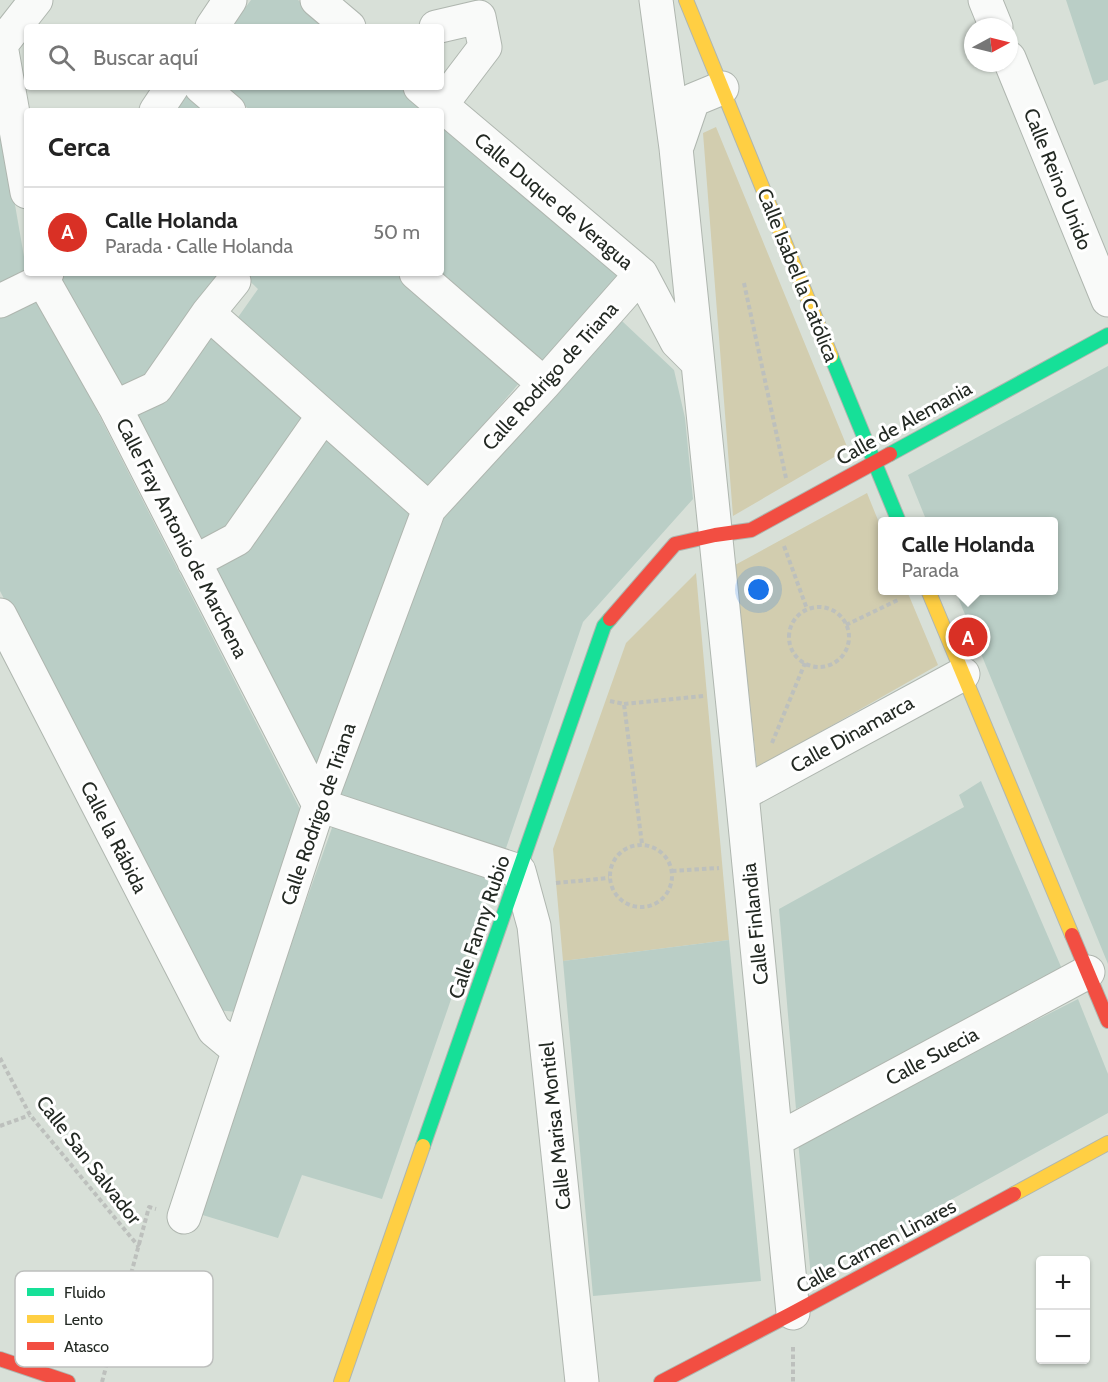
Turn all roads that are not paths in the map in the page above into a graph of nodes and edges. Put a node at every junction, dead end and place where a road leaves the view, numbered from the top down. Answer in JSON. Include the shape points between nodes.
{"nodes":[{"id":1,"x":36,"y":0,"type":"edge"},
{"id":2,"x":230,"y":0,"type":"edge"},
{"id":3,"x":317,"y":0,"type":"edge"},
{"id":4,"x":656,"y":0,"type":"edge"},
{"id":5,"x":686,"y":0,"type":"edge"},
{"id":6,"x":985,"y":0,"type":"edge"},
{"id":7,"x":992,"y":18,"type":"edge"},
{"id":8,"x":214,"y":24,"type":"edge"},
{"id":9,"x":345,"y":24,"type":"edge"},
{"id":10,"x":444,"y":25,"type":"edge"},
{"id":11,"x":0,"y":44,"type":"edge"},
{"id":12,"x":1015,"y":72,"type":"edge"},
{"id":13,"x":444,"y":84,"type":"edge"},
{"id":14,"x":722,"y":88,"type":"junction"},
{"id":15,"x":170,"y":90,"type":"edge"},
{"id":16,"x":204,"y":90,"type":"edge"},
{"id":17,"x":430,"y":96,"type":"edge"},
{"id":18,"x":158,"y":108,"type":"edge"},
{"id":19,"x":226,"y":108,"type":"edge"},
{"id":20,"x":676,"y":148,"type":"junction"},
{"id":21,"x":24,"y":176,"type":"edge"},
{"id":22,"x":641,"y":274,"type":"junction"},
{"id":23,"x":42,"y":276,"type":"edge"},
{"id":24,"x":45,"y":276,"type":"edge"},
{"id":25,"x":419,"y":276,"type":"edge"},
{"id":26,"x":234,"y":281,"type":"dead end"},
{"id":27,"x":1108,"y":300,"type":"edge"},
{"id":28,"x":0,"y":301,"type":"edge"},
{"id":29,"x":208,"y":313,"type":"junction"},
{"id":30,"x":1108,"y":335,"type":"edge"},
{"id":31,"x":698,"y":363,"type":"junction"},
{"id":32,"x":544,"y":384,"type":"junction"},
{"id":33,"x":115,"y":407,"type":"junction"},
{"id":34,"x":323,"y":416,"type":"junction"},
{"id":35,"x":874,"y":462,"type":"junction"},
{"id":36,"x":429,"y":509,"type":"junction"},
{"id":37,"x":897,"y":517,"type":"edge"},
{"id":38,"x":716,"y":535,"type":"junction"},
{"id":39,"x":194,"y":562,"type":"junction"},
{"id":40,"x":930,"y":595,"type":"edge"},
{"id":41,"x":0,"y":615,"type":"edge"},
{"id":42,"x":963,"y":674,"type":"junction"},
{"id":43,"x":742,"y":794,"type":"junction"},
{"id":44,"x":319,"y":805,"type":"junction"},
{"id":45,"x":519,"y":871,"type":"junction"},
{"id":46,"x":1088,"y":972,"type":"junction"},
{"id":47,"x":1108,"y":1021,"type":"edge"},
{"id":48,"x":238,"y":1050,"type":"junction"},
{"id":49,"x":776,"y":1140,"type":"junction"},
{"id":50,"x":1108,"y":1143,"type":"edge"},
{"id":51,"x":184,"y":1217,"type":"road end"},
{"id":52,"x":793,"y":1313,"type":"junction"},
{"id":53,"x":0,"y":1359,"type":"edge"},
{"id":54,"x":15,"y":1364,"type":"edge"},
{"id":55,"x":24,"y":1367,"type":"edge"},
{"id":56,"x":68,"y":1382,"type":"edge"},
{"id":57,"x":341,"y":1382,"type":"edge"},
{"id":58,"x":582,"y":1382,"type":"edge"},
{"id":59,"x":661,"y":1382,"type":"edge"}],
"edges":[{"from":1,"to":11,"type":"street"},
{"from":2,"to":8,"type":"street"},
{"from":3,"to":9,"type":"street"},
{"from":4,"to":20,"type":"street"},
{"from":5,"to":14,"type":"street","name":"Calle Isabel la Católica"},
{"from":6,"to":7,"type":"street"},
{"from":10,"to":13,"type":"street","name":"Calle Duque de Veragua","via":[[479,17],[485,47]]},
{"from":11,"to":21,"type":"street"},
{"from":12,"to":27,"type":"street","name":"Calle Reino Unido"},
{"from":14,"to":20,"type":"street","via":[[693,100]]},
{"from":14,"to":35,"type":"street","name":"Calle Isabel la Católica"},
{"from":15,"to":18,"type":"street"},
{"from":16,"to":19,"type":"street"},
{"from":17,"to":22,"type":"street","name":"Calle Duque de Veragua"},
{"from":20,"to":31,"type":"street"},
{"from":22,"to":31,"type":"street","name":"Calle Duque de Veragua","via":[[677,342]]},
{"from":22,"to":32,"type":"street","name":"Calle Rodrigo de Triana"},
{"from":23,"to":28,"type":"street"},
{"from":24,"to":33,"type":"street","name":"Calle Fray Antonio de Marchena"},
{"from":25,"to":32,"type":"street"},
{"from":26,"to":29,"type":"street"},
{"from":29,"to":33,"type":"street","via":[[156,388]]},
{"from":29,"to":34,"type":"street"},
{"from":30,"to":35,"type":"street","name":"Calle de Alemania"},
{"from":31,"to":38,"type":"street"},
{"from":32,"to":36,"type":"street","name":"Calle Rodrigo de Triana"},
{"from":33,"to":39,"type":"street","name":"Calle Fray Antonio de Marchena"},
{"from":34,"to":36,"type":"street"},
{"from":34,"to":39,"type":"street","via":[[237,539]]},
{"from":35,"to":37,"type":"street","name":"Calle Isabel la Católica"},
{"from":35,"to":38,"type":"street","name":"Calle de Alemania","via":[[751,530]]},
{"from":36,"to":44,"type":"street","name":"Calle Rodrigo de Triana"},
{"from":38,"to":43,"type":"street","name":"Calle Finlandia"},
{"from":38,"to":45,"type":"street","name":"Calle Fanny Rubio","via":[[675,544],[604,626]]},
{"from":39,"to":44,"type":"street","name":"Calle Fray Antonio de Marchena"},
{"from":40,"to":42,"type":"street"},
{"from":41,"to":48,"type":"street","name":"Calle la Rábida","via":[[214,1030]]},
{"from":42,"to":43,"type":"street","name":"Calle Dinamarca"},
{"from":42,"to":46,"type":"street"},
{"from":43,"to":49,"type":"street","name":"Calle Finlandia"},
{"from":44,"to":45,"type":"street"},
{"from":44,"to":48,"type":"street","name":"Calle Rodrigo de Triana"},
{"from":45,"to":57,"type":"street","name":"Calle Fanny Rubio"},
{"from":45,"to":58,"type":"street","name":"Calle Marisa Montiel","via":[[534,926]]},
{"from":46,"to":47,"type":"street"},
{"from":46,"to":49,"type":"street","name":"Calle Suecia"},
{"from":48,"to":51,"type":"street","name":"Calle Rodrigo de Triana"},
{"from":49,"to":52,"type":"street","name":"Calle Finlandia"},
{"from":50,"to":52,"type":"street","name":"Calle Carmen Linares"},
{"from":52,"to":59,"type":"street","name":"Calle Carmen Linares"},
{"from":53,"to":54,"type":"street"},
{"from":55,"to":56,"type":"street"}]}
